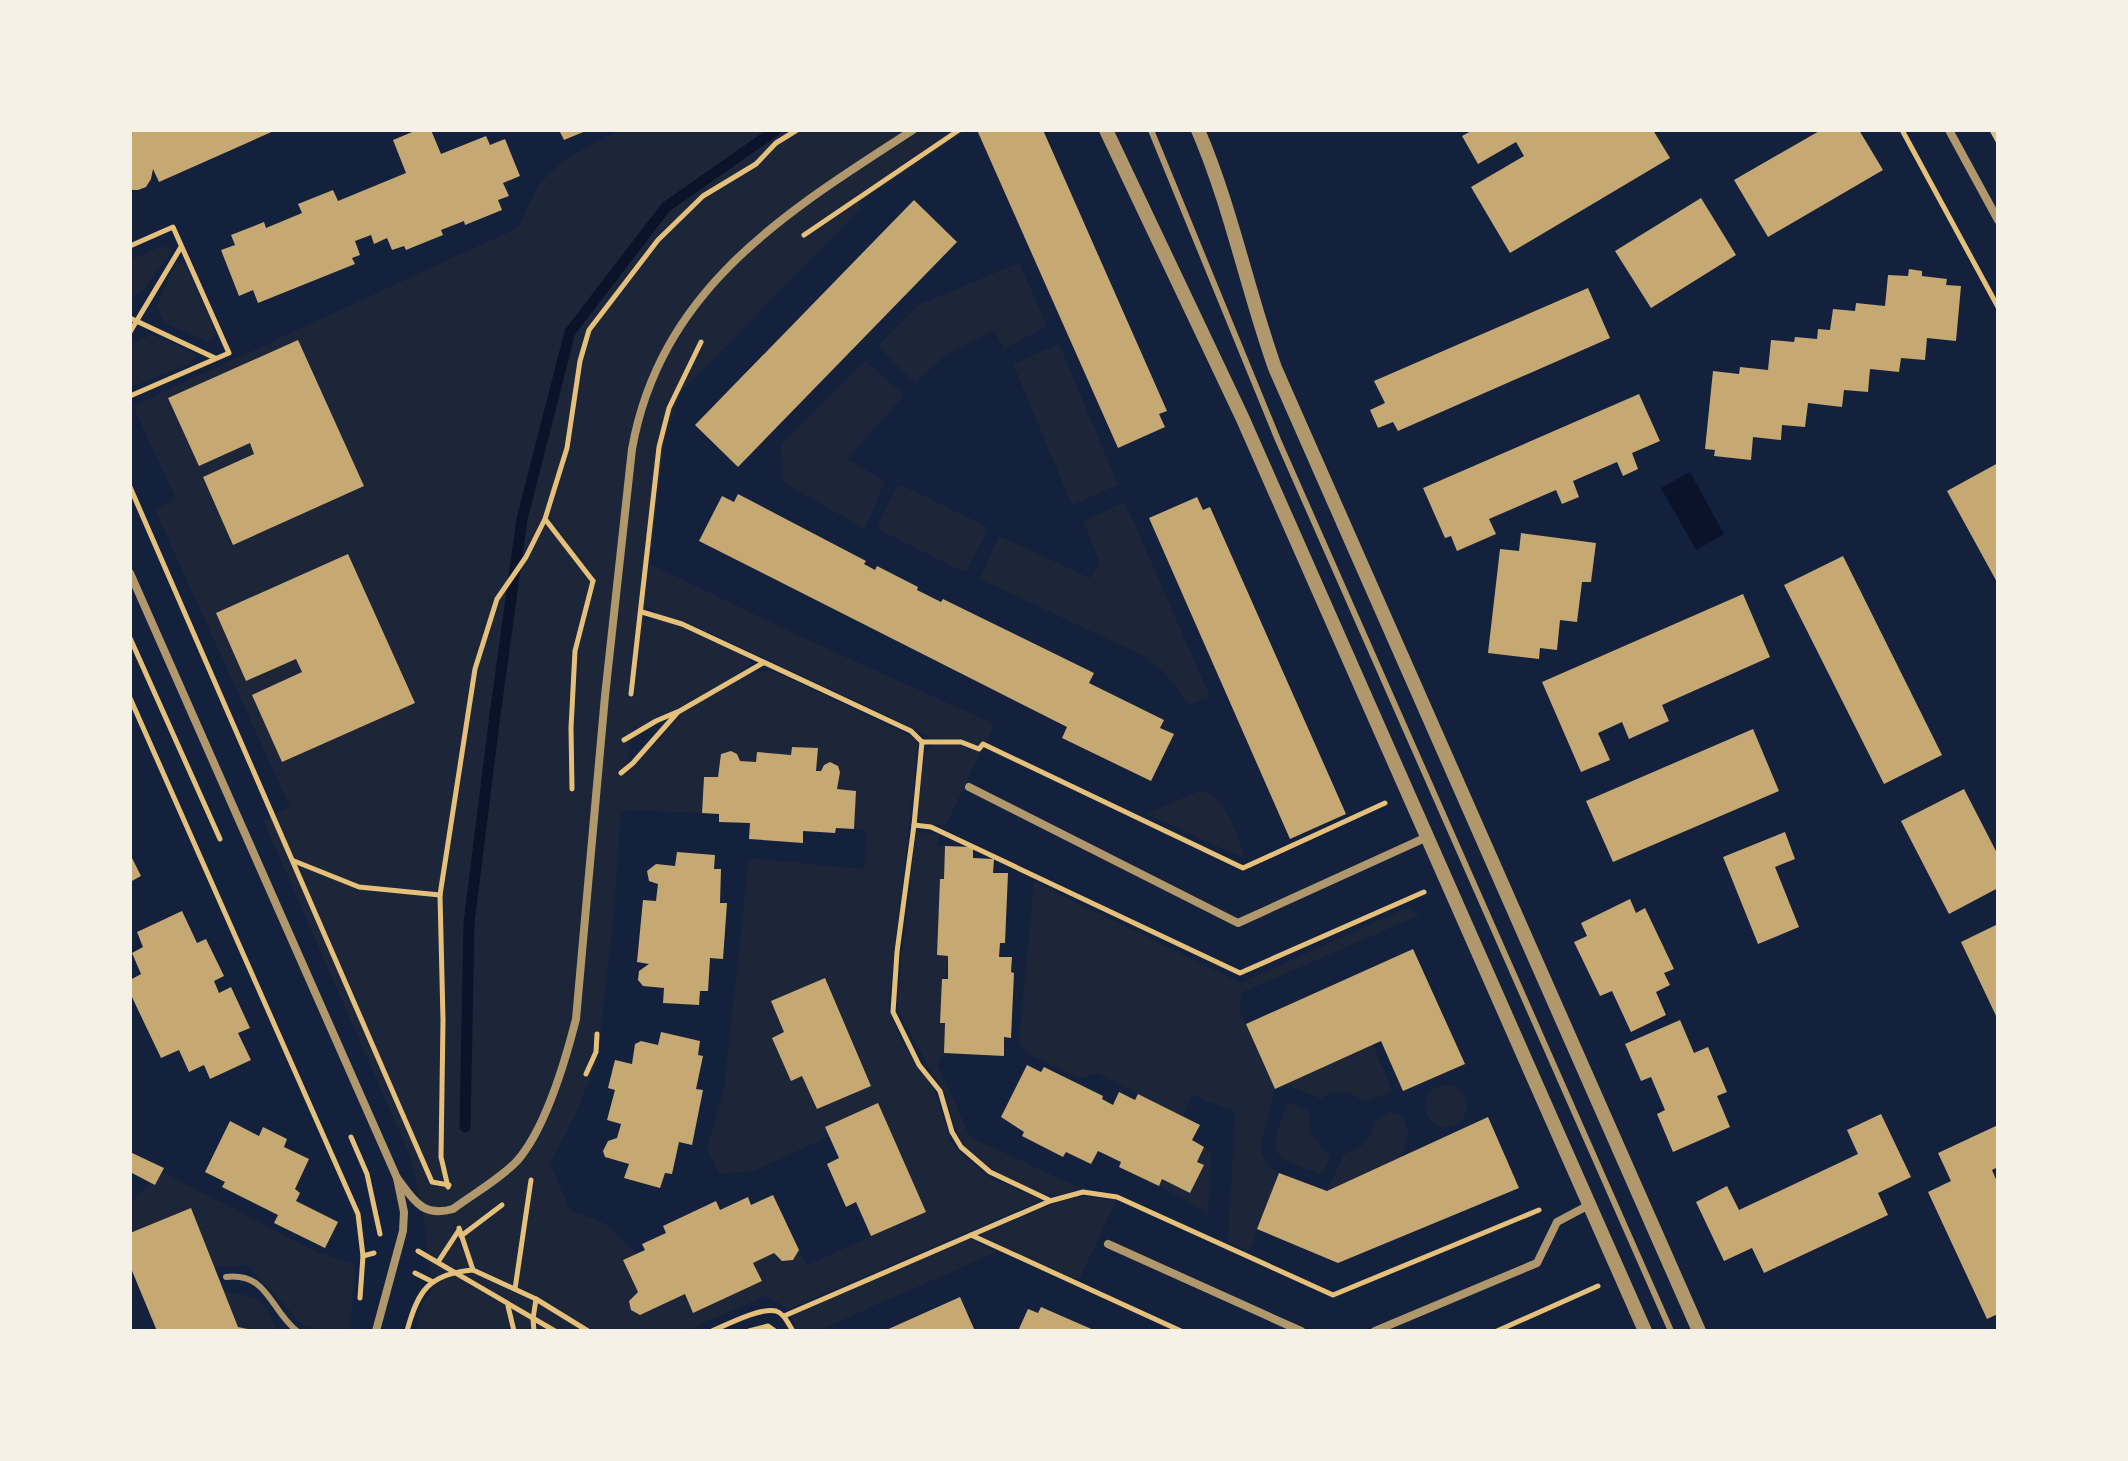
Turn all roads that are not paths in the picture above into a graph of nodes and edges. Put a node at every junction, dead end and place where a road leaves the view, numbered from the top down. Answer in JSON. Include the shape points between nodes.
{"nodes":[{"id":1,"x":913,"y":130,"type":"edge"},
{"id":2,"x":1106,"y":130,"type":"edge"},
{"id":3,"x":1151,"y":130,"type":"edge"},
{"id":4,"x":1198,"y":130,"type":"edge"},
{"id":5,"x":1949,"y":130,"type":"edge"},
{"id":6,"x":1998,"y":220,"type":"edge"},
{"id":7,"x":130,"y":573,"type":"edge"},
{"id":8,"x":969,"y":787,"type":"dead end"},
{"id":9,"x":1427,"y":837,"type":"junction"},
{"id":10,"x":397,"y":1178,"type":"junction"},
{"id":11,"x":1589,"y":1205,"type":"junction"},
{"id":12,"x":1108,"y":1244,"type":"dead end"},
{"id":13,"x":226,"y":1277,"type":"dead end"},
{"id":14,"x":297,"y":1331,"type":"edge"},
{"id":15,"x":376,"y":1331,"type":"edge"},
{"id":16,"x":1301,"y":1331,"type":"edge"},
{"id":17,"x":1375,"y":1331,"type":"edge"},
{"id":18,"x":1645,"y":1331,"type":"edge"},
{"id":19,"x":1671,"y":1331,"type":"edge"},
{"id":20,"x":1699,"y":1331,"type":"edge"}],
"edges":[{"from":1,"to":10,"type":"street","via":[[835,181],[719,276],[674,335],[654,373],[632,449],[573,1032],[563,1070],[530,1143],[515,1162],[453,1209],[420,1207]]},
{"from":2,"to":9,"type":"street","via":[[1242,417]]},
{"from":3,"to":19,"type":"lane","via":[[1266,411]]},
{"from":4,"to":20,"type":"street","via":[[1275,368]]},
{"from":5,"to":6,"type":"street"},
{"from":7,"to":10,"type":"street"},
{"from":8,"to":9,"type":"street","via":[[1238,923]]},
{"from":9,"to":11,"type":"street"},
{"from":10,"to":15,"type":"street","via":[[403,1231]]},
{"from":11,"to":17,"type":"street","via":[[1557,1222],[1537,1263]]},
{"from":11,"to":18,"type":"street"},
{"from":12,"to":16,"type":"street"},
{"from":13,"to":14,"type":"lane","via":[[250,1279]]}]}
